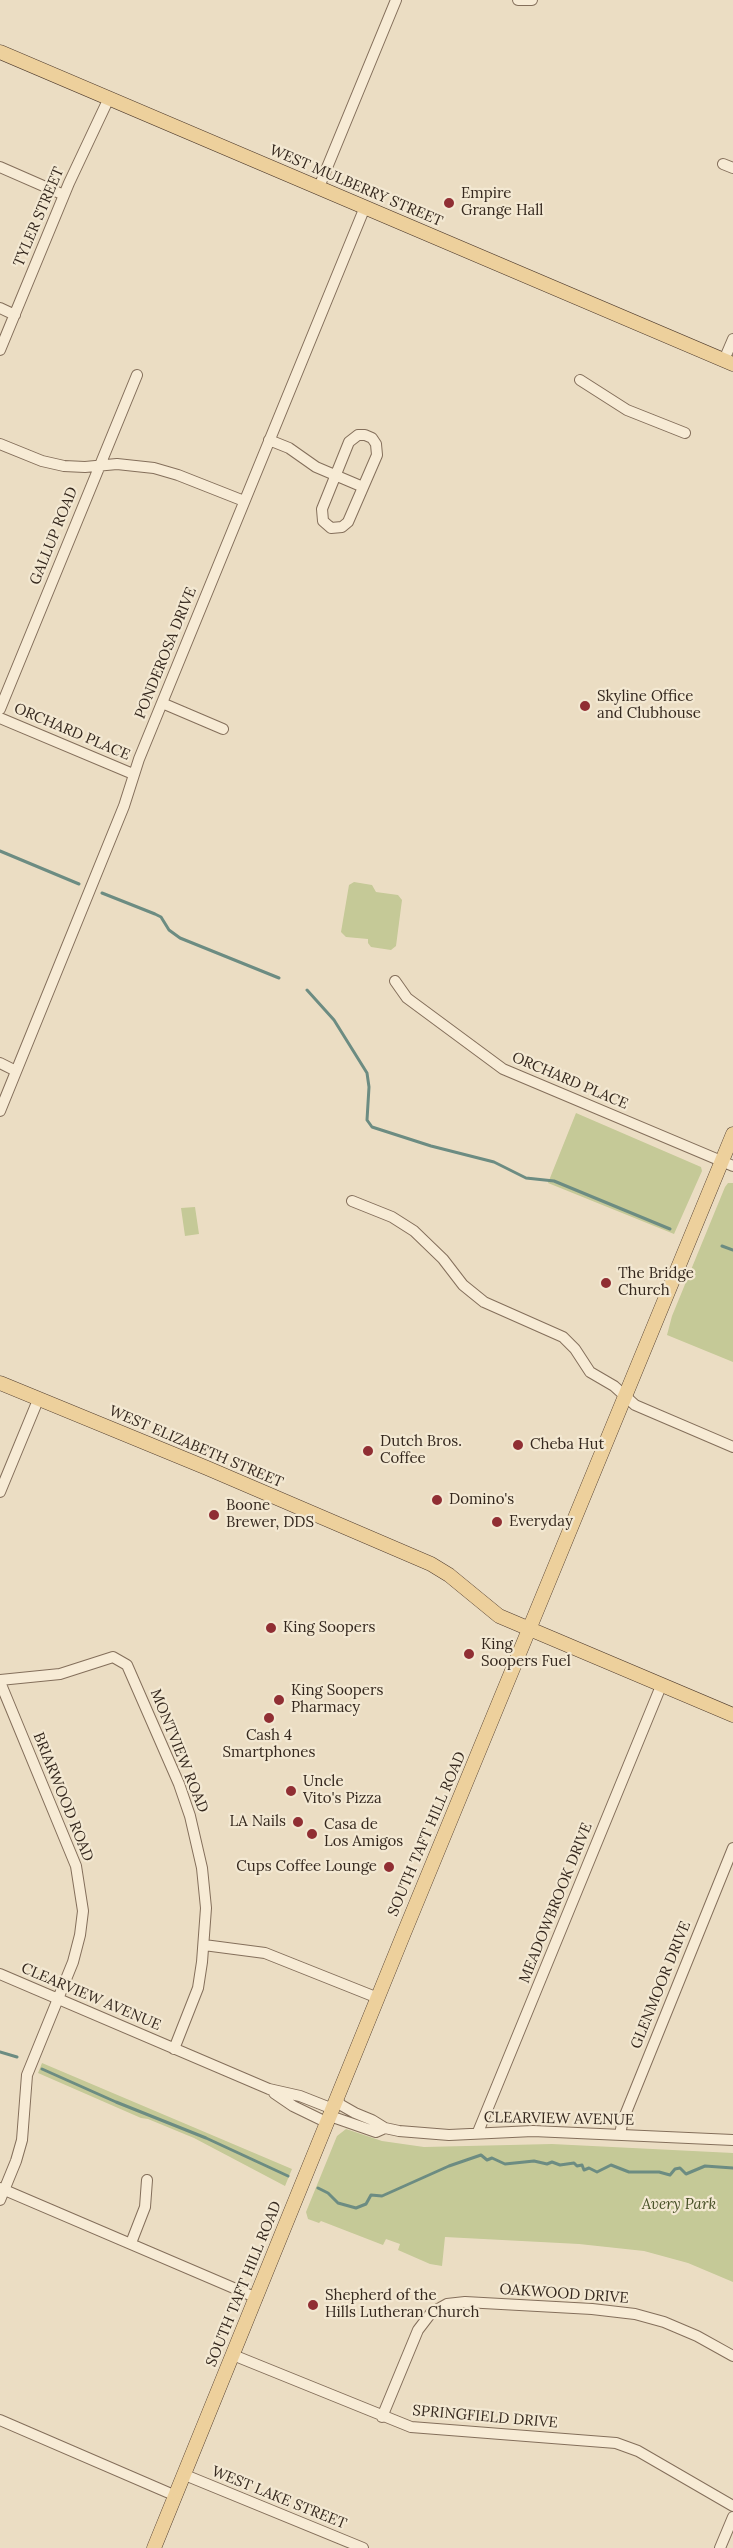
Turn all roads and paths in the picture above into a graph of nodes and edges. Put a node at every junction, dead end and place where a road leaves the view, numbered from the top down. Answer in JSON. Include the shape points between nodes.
{"nodes":[{"id":1,"x":396,"y":0,"type":"edge"},
{"id":2,"x":518,"y":0,"type":"edge"},
{"id":3,"x":532,"y":0,"type":"edge"},
{"id":4,"x":0,"y":52,"type":"edge"},
{"id":5,"x":110,"y":98,"type":"junction"},
{"id":6,"x":0,"y":167,"type":"edge"},
{"id":7,"x":319,"y":187,"type":"junction"},
{"id":8,"x":64,"y":195,"type":"junction"},
{"id":9,"x":365,"y":207,"type":"junction"},
{"id":10,"x":0,"y":308,"type":"edge"},
{"id":11,"x":15,"y":315,"type":"junction"},
{"id":12,"x":733,"y":339,"type":"edge"},
{"id":13,"x":0,"y":350,"type":"edge"},
{"id":14,"x":729,"y":362,"type":"edge"},
{"id":15,"x":136,"y":375,"type":"dead end"},
{"id":16,"x":580,"y":380,"type":"dead end"},
{"id":17,"x":685,"y":433,"type":"dead end"},
{"id":18,"x":269,"y":440,"type":"junction"},
{"id":19,"x":0,"y":444,"type":"edge"},
{"id":20,"x":100,"y":465,"type":"junction"},
{"id":21,"x":335,"y":475,"type":"junction"},
{"id":22,"x":363,"y":487,"type":"junction"},
{"id":23,"x":244,"y":501,"type":"junction"},
{"id":24,"x":162,"y":703,"type":"junction"},
{"id":25,"x":0,"y":709,"type":"edge"},
{"id":26,"x":0,"y":718,"type":"edge"},
{"id":27,"x":223,"y":729,"type":"dead end"},
{"id":28,"x":133,"y":774,"type":"junction"},
{"id":29,"x":395,"y":981,"type":"dead end"},
{"id":30,"x":0,"y":1063,"type":"edge"},
{"id":31,"x":16,"y":1071,"type":"junction"},
{"id":32,"x":0,"y":1111,"type":"edge"},
{"id":33,"x":733,"y":1134,"type":"edge"},
{"id":34,"x":728,"y":1164,"type":"edge"},
{"id":35,"x":352,"y":1201,"type":"dead end"},
{"id":36,"x":0,"y":1383,"type":"edge"},
{"id":37,"x":625,"y":1396,"type":"junction"},
{"id":38,"x":38,"y":1400,"type":"junction"},
{"id":39,"x":733,"y":1447,"type":"edge"},
{"id":40,"x":0,"y":1492,"type":"edge"},
{"id":41,"x":529,"y":1630,"type":"junction"},
{"id":42,"x":0,"y":1681,"type":"edge"},
{"id":43,"x":661,"y":1686,"type":"junction"},
{"id":44,"x":733,"y":1715,"type":"edge"},
{"id":45,"x":733,"y":1848,"type":"edge"},
{"id":46,"x":204,"y":1945,"type":"junction"},
{"id":47,"x":0,"y":1974,"type":"edge"},
{"id":48,"x":378,"y":1998,"type":"junction"},
{"id":49,"x":58,"y":2000,"type":"junction"},
{"id":50,"x":174,"y":2049,"type":"junction"},
{"id":51,"x":332,"y":2112,"type":"junction"},
{"id":52,"x":385,"y":2128,"type":"junction"},
{"id":53,"x":478,"y":2132,"type":"junction"},
{"id":54,"x":620,"y":2134,"type":"junction"},
{"id":55,"x":733,"y":2140,"type":"edge"},
{"id":56,"x":147,"y":2180,"type":"dead end"},
{"id":57,"x":1,"y":2193,"type":"edge"},
{"id":58,"x":131,"y":2243,"type":"junction"},
{"id":59,"x":256,"y":2298,"type":"junction"},
{"id":60,"x":232,"y":2355,"type":"junction"},
{"id":61,"x":733,"y":2356,"type":"edge"},
{"id":62,"x":382,"y":2417,"type":"junction"},
{"id":63,"x":0,"y":2420,"type":"edge"},
{"id":64,"x":184,"y":2475,"type":"junction"},
{"id":65,"x":176,"y":2496,"type":"junction"},
{"id":66,"x":733,"y":2506,"type":"edge"},
{"id":67,"x":733,"y":2517,"type":"edge"},
{"id":68,"x":154,"y":2548,"type":"edge"},
{"id":69,"x":363,"y":2548,"type":"edge"},
{"id":70,"x":720,"y":2548,"type":"edge"}],
"edges":[{"from":1,"to":7,"type":"street"},
{"from":2,"to":3,"type":"street"},
{"from":4,"to":5,"type":"main road","name":"WEST MULBERRY STREET"},
{"from":5,"to":7,"type":"main road","name":"WEST MULBERRY STREET"},
{"from":5,"to":8,"type":"street","name":"TYLER STREET"},
{"from":6,"to":8,"type":"street"},
{"from":7,"to":9,"type":"main road","name":"WEST MULBERRY STREET"},
{"from":8,"to":11,"type":"street","name":"TYLER STREET"},
{"from":9,"to":14,"type":"main road","name":"WEST MULBERRY STREET"},
{"from":9,"to":18,"type":"street","name":"PONDEROSA DRIVE"},
{"from":10,"to":11,"type":"street"},
{"from":11,"to":13,"type":"street","name":"TYLER STREET"},
{"from":12,"to":14,"type":"street"},
{"from":15,"to":20,"type":"street","name":"GALLUP ROAD"},
{"from":16,"to":17,"type":"street","via":[[627,410]]},
{"from":18,"to":21,"type":"street"},
{"from":18,"to":23,"type":"street","name":"PONDEROSA DRIVE"},
{"from":19,"to":20,"type":"street","via":[[53,464]]},
{"from":20,"to":23,"type":"street","via":[[129,464],[178,474]]},
{"from":20,"to":25,"type":"street","name":"GALLUP ROAD"},
{"from":21,"to":22,"type":"street"},
{"from":21,"to":22,"type":"street","via":[[351,439],[369,436],[377,451]]},
{"from":21,"to":22,"type":"street","via":[[321,514],[331,528],[348,522]]},
{"from":23,"to":24,"type":"street","name":"PONDEROSA DRIVE"},
{"from":24,"to":27,"type":"street"},
{"from":24,"to":28,"type":"street","name":"PONDEROSA DRIVE"},
{"from":26,"to":28,"type":"street","name":"ORCHARD PLACE"},
{"from":28,"to":31,"type":"street","name":"PONDEROSA DRIVE","via":[[124,806]]},
{"from":29,"to":34,"type":"street","name":"ORCHARD PLACE","via":[[407,998],[503,1069]]},
{"from":30,"to":31,"type":"street"},
{"from":31,"to":32,"type":"street","name":"PONDEROSA DRIVE"},
{"from":33,"to":34,"type":"main road","name":"SOUTH TAFT HILL ROAD"},
{"from":34,"to":37,"type":"main road","name":"SOUTH TAFT HILL ROAD"},
{"from":35,"to":37,"type":"street","via":[[392,1217],[414,1231],[474,1295],[563,1338],[590,1372]]},
{"from":36,"to":38,"type":"main road","name":"WEST ELIZABETH STREET"},
{"from":37,"to":39,"type":"street","via":[[635,1405]]},
{"from":37,"to":41,"type":"main road","name":"SOUTH TAFT HILL ROAD"},
{"from":38,"to":40,"type":"street"},
{"from":38,"to":41,"type":"main road","name":"WEST ELIZABETH STREET","via":[[431,1564],[490,1610]]},
{"from":41,"to":43,"type":"main road","name":"WEST ELIZABETH STREET"},
{"from":41,"to":48,"type":"main road","name":"SOUTH TAFT HILL ROAD"},
{"from":42,"to":46,"type":"street","name":"MONTVIEW ROAD","via":[[60,1674],[113,1657],[126,1665],[190,1816],[202,1868]]},
{"from":42,"to":49,"type":"street","name":"BRIARWOOD ROAD","via":[[80,1882],[80,1935]]},
{"from":43,"to":44,"type":"main road","name":"WEST ELIZABETH STREET"},
{"from":43,"to":53,"type":"street","name":"MEADOWBROOK DRIVE"},
{"from":45,"to":54,"type":"street","name":"GLENMOOR DRIVE","via":[[622,2120]]},
{"from":46,"to":48,"type":"street","via":[[265,1953]]},
{"from":46,"to":50,"type":"street","name":"MONTVIEW ROAD","via":[[198,1988]]},
{"from":47,"to":49,"type":"street","name":"CLEARVIEW AVENUE"},
{"from":48,"to":51,"type":"main road","name":"SOUTH TAFT HILL ROAD"},
{"from":49,"to":50,"type":"street","name":"CLEARVIEW AVENUE"},
{"from":49,"to":57,"type":"street","name":"BRIARWOOD ROAD","via":[[32,2057],[22,2140]]},
{"from":50,"to":51,"type":"street","name":"CLEARVIEW AVENUE","via":[[269,2089],[293,2106]]},
{"from":51,"to":52,"type":"street","name":"CLEARVIEW AVENUE","via":[[347,2109]]},
{"from":51,"to":52,"type":"street","name":"CLEARVIEW AVENUE","via":[[376,2132]]},
{"from":51,"to":59,"type":"main road","name":"SOUTH TAFT HILL ROAD"},
{"from":52,"to":53,"type":"street","name":"CLEARVIEW AVENUE","via":[[449,2135]]},
{"from":53,"to":54,"type":"street","name":"CLEARVIEW AVENUE"},
{"from":54,"to":55,"type":"street","name":"CLEARVIEW AVENUE"},
{"from":56,"to":58,"type":"street","via":[[145,2207]]},
{"from":57,"to":58,"type":"street"},
{"from":58,"to":59,"type":"street"},
{"from":59,"to":60,"type":"main road","name":"SOUTH TAFT HILL ROAD"},
{"from":60,"to":62,"type":"street","name":"SPRINGFIELD DRIVE"},
{"from":60,"to":64,"type":"main road","name":"SOUTH TAFT HILL ROAD"},
{"from":61,"to":62,"type":"street","name":"OAKWOOD DRIVE","via":[[698,2336],[635,2314],[447,2304],[431,2313],[418,2330]]},
{"from":62,"to":66,"type":"street","name":"SPRINGFIELD DRIVE","via":[[429,2431],[616,2444],[638,2451]]},
{"from":63,"to":65,"type":"street"},
{"from":64,"to":65,"type":"main road","name":"SOUTH TAFT HILL ROAD"},
{"from":64,"to":69,"type":"street","name":"WEST LAKE STREET"},
{"from":65,"to":68,"type":"main road","name":"SOUTH TAFT HILL ROAD"},
{"from":67,"to":70,"type":"street"}]}
